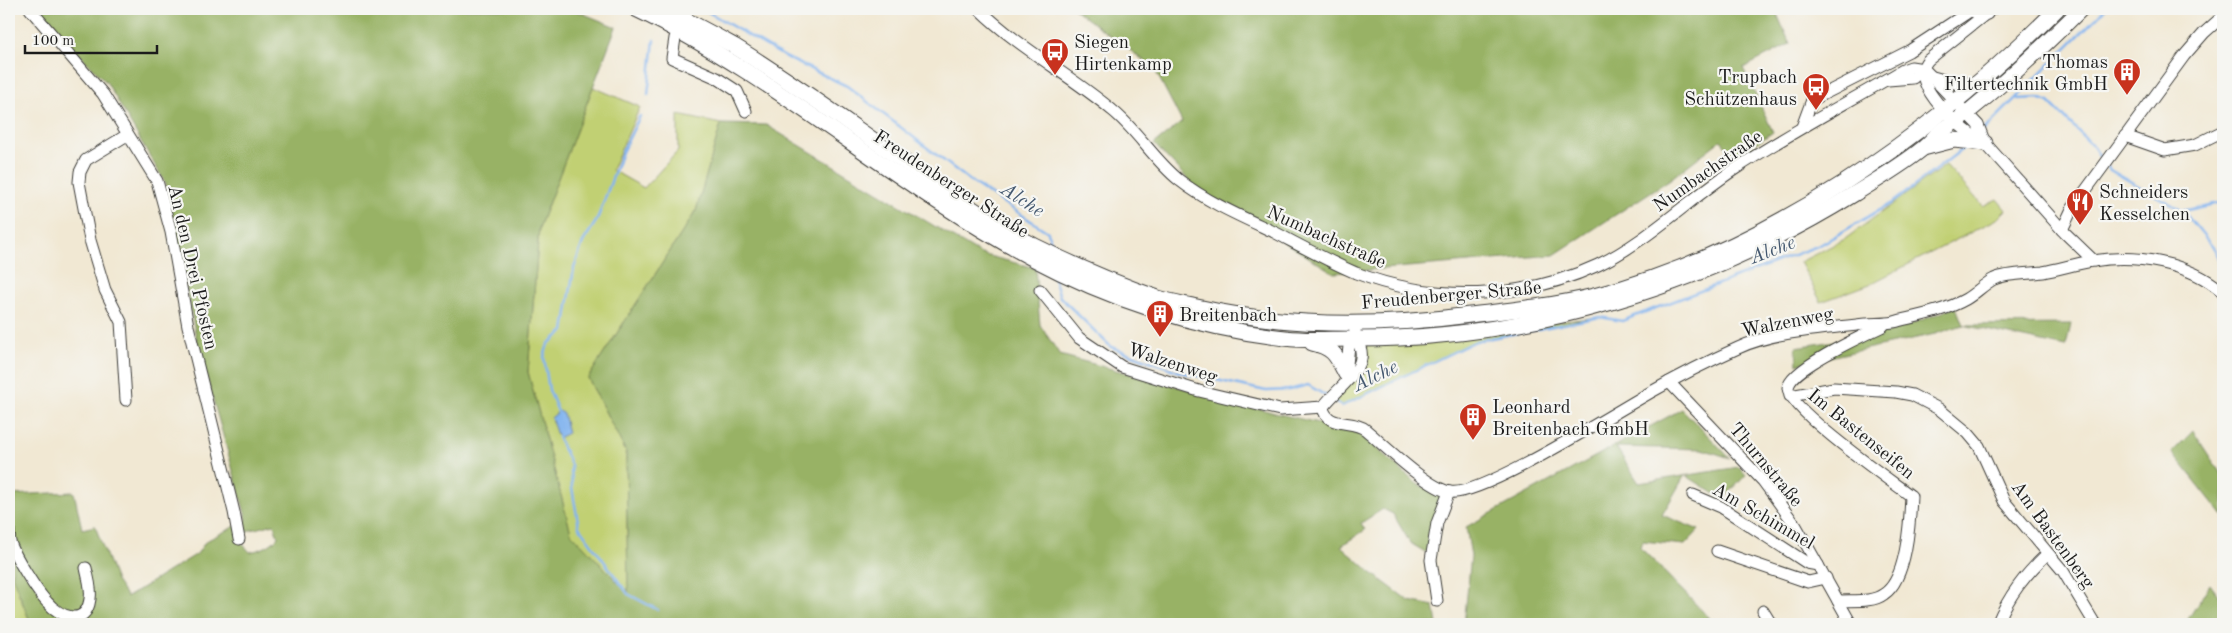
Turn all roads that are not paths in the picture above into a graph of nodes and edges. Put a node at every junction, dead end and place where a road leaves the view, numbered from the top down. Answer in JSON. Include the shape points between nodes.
{"nodes":[{"id":1,"x":30,"y":9,"type":"edge"},
{"id":2,"x":636,"y":9,"type":"edge"},
{"id":3,"x":664,"y":9,"type":"edge"},
{"id":4,"x":979,"y":9,"type":"edge"},
{"id":5,"x":2056,"y":9,"type":"edge"},
{"id":6,"x":2081,"y":9,"type":"edge"},
{"id":7,"x":1989,"y":10,"type":"edge"},
{"id":8,"x":2223,"y":16,"type":"edge"},
{"id":9,"x":679,"y":31,"type":"junction"},
{"id":10,"x":1924,"y":69,"type":"junction"},
{"id":11,"x":1933,"y":78,"type":"junction"},
{"id":12,"x":1980,"y":81,"type":"junction"},
{"id":13,"x":1949,"y":106,"type":"junction"},
{"id":14,"x":746,"y":111,"type":"dead end"},
{"id":15,"x":1967,"y":120,"type":"junction"},
{"id":16,"x":1802,"y":127,"type":"junction"},
{"id":17,"x":2223,"y":131,"type":"edge"},
{"id":18,"x":127,"y":135,"type":"junction"},
{"id":19,"x":2124,"y":136,"type":"junction"},
{"id":20,"x":1968,"y":137,"type":"junction"},
{"id":21,"x":1985,"y":143,"type":"junction"},
{"id":22,"x":1923,"y":149,"type":"junction"},
{"id":23,"x":2062,"y":230,"type":"junction"},
{"id":24,"x":1053,"y":261,"type":"junction"},
{"id":25,"x":2094,"y":261,"type":"junction"},
{"id":26,"x":1040,"y":290,"type":"dead end"},
{"id":27,"x":2223,"y":292,"type":"edge"},
{"id":28,"x":1892,"y":322,"type":"junction"},
{"id":29,"x":1354,"y":323,"type":"junction"},
{"id":30,"x":1290,"y":339,"type":"junction"},
{"id":31,"x":1355,"y":339,"type":"junction"},
{"id":32,"x":1347,"y":377,"type":"junction"},
{"id":33,"x":1669,"y":382,"type":"junction"},
{"id":34,"x":1790,"y":396,"type":"junction"},
{"id":35,"x":126,"y":400,"type":"dead end"},
{"id":36,"x":1323,"y":407,"type":"junction"},
{"id":37,"x":1449,"y":492,"type":"junction"},
{"id":38,"x":1693,"y":495,"type":"dead end"},
{"id":39,"x":9,"y":523,"type":"edge"},
{"id":40,"x":238,"y":539,"type":"dead end"},
{"id":41,"x":1717,"y":551,"type":"dead end"},
{"id":42,"x":2047,"y":554,"type":"junction"},
{"id":43,"x":1818,"y":565,"type":"junction"},
{"id":44,"x":86,"y":568,"type":"dead end"},
{"id":45,"x":1826,"y":578,"type":"junction"},
{"id":46,"x":1437,"y":600,"type":"dead end"},
{"id":47,"x":1838,"y":601,"type":"junction"},
{"id":48,"x":1764,"y":611,"type":"dead end"},
{"id":49,"x":1771,"y":624,"type":"edge"},
{"id":50,"x":1851,"y":624,"type":"edge"},
{"id":51,"x":1998,"y":624,"type":"edge"},
{"id":52,"x":2095,"y":624,"type":"edge"}],
"edges":[{"from":1,"to":18,"type":"street","name":"An den Drei Pfosten","via":[[103,94]]},
{"from":2,"to":9,"type":"main road","name":"Freudenberger Straße"},
{"from":3,"to":24,"type":"main road","name":"Freudenberger Straße","via":[[731,45],[797,87]]},
{"from":4,"to":16,"type":"street","name":"Numbachstraße","via":[[1114,111],[1166,169],[1182,182],[1224,207],[1358,273],[1403,287],[1447,294],[1512,291],[1562,279],[1599,264],[1633,244],[1728,173]]},
{"from":5,"to":12,"type":"main road","name":"Freudenberger Straße"},
{"from":6,"to":15,"type":"main road","name":"Freudenberger Straße"},
{"from":7,"to":10,"type":"street","via":[[1932,55]]},
{"from":7,"to":16,"type":"street","via":[[1970,11],[1909,51],[1812,100]]},
{"from":8,"to":19,"type":"street","via":[[2184,56]]},
{"from":9,"to":14,"type":"street","via":[[672,58],[717,78],[736,91]]},
{"from":9,"to":24,"type":"main road","name":"Freudenberger Straße","via":[[788,97],[965,219]]},
{"from":10,"to":11,"type":"street"},
{"from":10,"to":13,"type":"street","via":[[1925,85]]},
{"from":10,"to":16,"type":"street","name":"Numbachstraße","via":[[1911,67]]},
{"from":11,"to":12,"type":"street","via":[[1958,84]]},
{"from":11,"to":13,"type":"street"},
{"from":12,"to":13,"type":"main road","name":"Freudenberger Straße"},
{"from":13,"to":15,"type":"street"},
{"from":13,"to":29,"type":"main road","name":"Freudenberger Straße","via":[[1846,181],[1802,208],[1716,254],[1657,277],[1593,296],[1518,310],[1378,324]]},
{"from":15,"to":20,"type":"street"},
{"from":15,"to":21,"type":"street"},
{"from":15,"to":22,"type":"main road","name":"Freudenberger Straße","via":[[1940,132]]},
{"from":17,"to":19,"type":"street","via":[[2195,145],[2165,150]]},
{"from":18,"to":35,"type":"street","via":[[86,160],[79,182],[90,240],[105,290],[121,322]]},
{"from":18,"to":40,"type":"street","name":"An den Drei Pfosten","via":[[157,181]]},
{"from":19,"to":23,"type":"street","via":[[2072,209]]},
{"from":20,"to":21,"type":"main road"},
{"from":20,"to":22,"type":"main road"},
{"from":21,"to":23,"type":"street"},
{"from":22,"to":31,"type":"main road","name":"Freudenberger Straße","via":[[1810,221],[1729,260],[1660,287],[1522,323],[1424,336]]},
{"from":23,"to":25,"type":"street"},
{"from":24,"to":29,"type":"main road","name":"Freudenberger Straße","via":[[1161,299],[1228,314],[1260,319]]},
{"from":24,"to":30,"type":"main road","name":"Freudenberger Straße","via":[[1088,285],[1158,311]]},
{"from":25,"to":27,"type":"street","name":"Walzenweg","via":[[2150,259],[2183,269]]},
{"from":25,"to":28,"type":"street","name":"Walzenweg","via":[[1995,279],[1965,300]]},
{"from":26,"to":36,"type":"street","name":"Walzenweg","via":[[1079,338],[1122,367],[1180,386],[1280,410]]},
{"from":28,"to":33,"type":"street","name":"Walzenweg","via":[[1757,341]]},
{"from":28,"to":34,"type":"street","via":[[1837,348],[1811,365],[1791,381],[1788,387]]},
{"from":29,"to":31,"type":"street"},
{"from":30,"to":31,"type":"main road","name":"Freudenberger Straße"},
{"from":30,"to":32,"type":"main road","via":[[1325,346],[1331,350]]},
{"from":31,"to":32,"type":"street","via":[[1348,346]]},
{"from":32,"to":36,"type":"street"},
{"from":33,"to":37,"type":"street","name":"Walzenweg","via":[[1513,470],[1474,488]]},
{"from":33,"to":43,"type":"street","name":"Thurnstraße","via":[[1763,481],[1796,526]]},
{"from":34,"to":42,"type":"street","name":"Am Bastenberg","via":[[1846,388],[1904,392],[1925,400],[1968,433],[1979,446],[2004,500]]},
{"from":34,"to":47,"type":"street","name":"Im Bastenseifen","via":[[1832,436],[1911,496],[1905,550],[1891,588],[1876,598]]},
{"from":36,"to":37,"type":"street","via":[[1328,418],[1360,425],[1425,479]]},
{"from":37,"to":46,"type":"street","via":[[1437,523],[1431,560]]},
{"from":38,"to":43,"type":"street","name":"Am Schimmel","via":[[1721,506],[1807,564]]},
{"from":39,"to":44,"type":"street","via":[[10,542],[30,578],[48,603],[65,617],[80,615],[89,603],[91,597]]},
{"from":41,"to":45,"type":"street","via":[[1808,582]]},
{"from":42,"to":51,"type":"street","via":[[2013,591]]},
{"from":42,"to":52,"type":"street","name":"Am Bastenberg","via":[[2063,571]]},
{"from":43,"to":45,"type":"street","name":"Thurnstraße"},
{"from":45,"to":47,"type":"street","name":"Thurnstraße"},
{"from":47,"to":50,"type":"street","name":"Thurnstraße"},
{"from":48,"to":49,"type":"street"}]}
